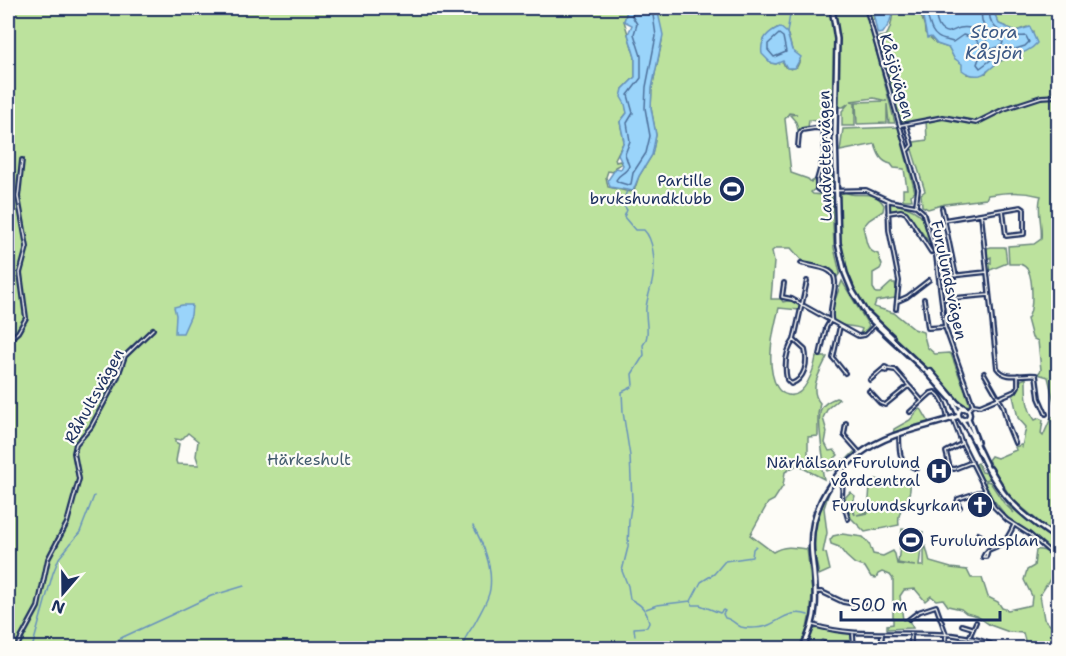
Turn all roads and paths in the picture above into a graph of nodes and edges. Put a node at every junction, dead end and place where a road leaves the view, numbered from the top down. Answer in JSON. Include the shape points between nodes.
{"nodes":[{"id":1,"x":832,"y":8,"type":"edge"},
{"id":2,"x":866,"y":8,"type":"edge"},
{"id":3,"x":1059,"y":96,"type":"edge"},
{"id":4,"x":906,"y":124,"type":"junction"},
{"id":5,"x":900,"y":125,"type":"junction"},
{"id":6,"x":798,"y":146,"type":"dead end"},
{"id":7,"x":907,"y":151,"type":"junction"},
{"id":8,"x":22,"y":160,"type":"dead end"},
{"id":9,"x":836,"y":190,"type":"junction"},
{"id":10,"x":888,"y":200,"type":"junction"},
{"id":11,"x":916,"y":206,"type":"junction"},
{"id":12,"x":942,"y":208,"type":"dead end"},
{"id":13,"x":1003,"y":210,"type":"junction"},
{"id":14,"x":887,"y":213,"type":"junction"},
{"id":15,"x":981,"y":214,"type":"junction"},
{"id":16,"x":944,"y":220,"type":"junction"},
{"id":17,"x":931,"y":252,"type":"dead end"},
{"id":18,"x":801,"y":263,"type":"dead end"},
{"id":19,"x":988,"y":272,"type":"junction"},
{"id":20,"x":956,"y":276,"type":"junction"},
{"id":21,"x":939,"y":277,"type":"junction"},
{"id":22,"x":930,"y":280,"type":"dead end"},
{"id":23,"x":807,"y":281,"type":"dead end"},
{"id":24,"x":784,"y":283,"type":"dead end"},
{"id":25,"x":990,"y":295,"type":"junction"},
{"id":26,"x":924,"y":299,"type":"dead end"},
{"id":27,"x":942,"y":300,"type":"junction"},
{"id":28,"x":897,"y":301,"type":"junction"},
{"id":29,"x":802,"y":305,"type":"junction"},
{"id":30,"x":896,"y":309,"type":"dead end"},
{"id":31,"x":832,"y":322,"type":"junction"},
{"id":32,"x":876,"y":324,"type":"junction"},
{"id":33,"x":840,"y":326,"type":"junction"},
{"id":34,"x":945,"y":327,"type":"junction"},
{"id":35,"x":153,"y":329,"type":"dead end"},
{"id":36,"x":794,"y":340,"type":"junction"},
{"id":37,"x":8,"y":341,"type":"edge"},
{"id":38,"x":820,"y":355,"type":"dead end"},
{"id":39,"x":845,"y":373,"type":"dead end"},
{"id":40,"x":984,"y":373,"type":"dead end"},
{"id":41,"x":1018,"y":375,"type":"junction"},
{"id":42,"x":870,"y":380,"type":"dead end"},
{"id":43,"x":909,"y":387,"type":"junction"},
{"id":44,"x":869,"y":391,"type":"dead end"},
{"id":45,"x":999,"y":398,"type":"junction"},
{"id":46,"x":922,"y":401,"type":"junction"},
{"id":47,"x":973,"y":405,"type":"junction"},
{"id":48,"x":967,"y":410,"type":"junction"},
{"id":49,"x":910,"y":412,"type":"dead end"},
{"id":50,"x":1046,"y":414,"type":"dead end"},
{"id":51,"x":959,"y":416,"type":"junction"},
{"id":52,"x":952,"y":418,"type":"junction"},
{"id":53,"x":968,"y":418,"type":"junction"},
{"id":54,"x":948,"y":419,"type":"junction"},
{"id":55,"x":846,"y":423,"type":"dead end"},
{"id":56,"x":898,"y":434,"type":"junction"},
{"id":57,"x":962,"y":443,"type":"junction"},
{"id":58,"x":1016,"y":443,"type":"dead end"},
{"id":59,"x":861,"y":454,"type":"junction"},
{"id":60,"x":972,"y":462,"type":"junction"},
{"id":61,"x":917,"y":469,"type":"dead end"},
{"id":62,"x":839,"y":473,"type":"junction"},
{"id":63,"x":986,"y":490,"type":"junction"},
{"id":64,"x":1014,"y":505,"type":"junction"},
{"id":65,"x":960,"y":507,"type":"dead end"},
{"id":66,"x":848,"y":519,"type":"dead end"},
{"id":67,"x":1014,"y":524,"type":"junction"},
{"id":68,"x":978,"y":534,"type":"dead end"},
{"id":69,"x":1059,"y":540,"type":"edge"},
{"id":70,"x":994,"y":547,"type":"junction"},
{"id":71,"x":988,"y":550,"type":"dead end"},
{"id":72,"x":1059,"y":559,"type":"edge"},
{"id":73,"x":817,"y":592,"type":"junction"},
{"id":74,"x":871,"y":607,"type":"dead end"},
{"id":75,"x":909,"y":619,"type":"dead end"},
{"id":76,"x":976,"y":622,"type":"dead end"},
{"id":77,"x":813,"y":625,"type":"junction"},
{"id":78,"x":962,"y":625,"type":"dead end"},
{"id":79,"x":973,"y":628,"type":"junction"},
{"id":80,"x":854,"y":633,"type":"junction"},
{"id":81,"x":882,"y":634,"type":"junction"},
{"id":82,"x":911,"y":634,"type":"junction"},
{"id":83,"x":946,"y":634,"type":"junction"},
{"id":84,"x":969,"y":638,"type":"junction"},
{"id":85,"x":824,"y":644,"type":"dead end"},
{"id":86,"x":995,"y":647,"type":"edge"},
{"id":87,"x":17,"y":648,"type":"edge"},
{"id":88,"x":801,"y":648,"type":"edge"},
{"id":89,"x":825,"y":648,"type":"edge"},
{"id":90,"x":854,"y":648,"type":"edge"},
{"id":91,"x":881,"y":648,"type":"edge"},
{"id":92,"x":911,"y":648,"type":"edge"},
{"id":93,"x":945,"y":648,"type":"edge"},
{"id":94,"x":999,"y":648,"type":"edge"}],
"edges":[{"from":1,"to":9,"type":"street","name":"Landvettervägen","via":[[837,39]]},
{"from":2,"to":5,"type":"street","name":"Kåsjövägen"},
{"from":3,"to":4,"type":"street","via":[[1041,97],[976,123],[942,117]]},
{"from":4,"to":5,"type":"street"},
{"from":4,"to":7,"type":"street","name":"Kåsjövägen","via":[[912,145]]},
{"from":5,"to":7,"type":"street","name":"Kåsjövägen"},
{"from":6,"to":9,"type":"street","via":[[802,130],[822,128],[825,152],[817,189]]},
{"from":7,"to":11,"type":"street","name":"Kåsjövägen","via":[[918,189]]},
{"from":8,"to":37,"type":"street","via":[[18,197],[27,247],[20,273],[26,318]]},
{"from":9,"to":10,"type":"street","name":"Furulundsvägen","via":[[866,190]]},
{"from":9,"to":32,"type":"street","name":"Landvettervägen","via":[[841,260],[848,283]]},
{"from":10,"to":11,"type":"street","name":"Furulundsvägen"},
{"from":10,"to":14,"type":"street"},
{"from":11,"to":21,"type":"street","name":"Furulundsvägen","via":[[926,217]]},
{"from":12,"to":16,"type":"street"},
{"from":13,"to":13,"type":"street","via":[[1006,236],[1024,234],[1023,208]]},
{"from":13,"to":15,"type":"street"},
{"from":14,"to":17,"type":"street","via":[[906,213]]},
{"from":14,"to":28,"type":"street","via":[[899,281]]},
{"from":15,"to":16,"type":"street"},
{"from":15,"to":19,"type":"street"},
{"from":16,"to":20,"type":"street"},
{"from":18,"to":31,"type":"street","via":[[834,275]]},
{"from":19,"to":20,"type":"street"},
{"from":19,"to":25,"type":"street"},
{"from":20,"to":21,"type":"street"},
{"from":21,"to":27,"type":"street","name":"Furulundsvägen"},
{"from":22,"to":28,"type":"street"},
{"from":23,"to":29,"type":"street"},
{"from":24,"to":29,"type":"street","via":[[782,297]]},
{"from":25,"to":27,"type":"street"},
{"from":25,"to":41,"type":"street","via":[[998,368],[1004,375]]},
{"from":26,"to":34,"type":"street","via":[[928,328]]},
{"from":27,"to":34,"type":"street","name":"Furulundsvägen"},
{"from":28,"to":30,"type":"street"},
{"from":29,"to":31,"type":"street"},
{"from":29,"to":36,"type":"street"},
{"from":31,"to":33,"type":"street"},
{"from":31,"to":38,"type":"street","via":[[826,328]]},
{"from":32,"to":33,"type":"street","via":[[861,336]]},
{"from":32,"to":48,"type":"street","name":"Landvettervägen","via":[[927,368]]},
{"from":32,"to":51,"type":"street","name":"Landvettervägen","via":[[928,373],[952,400]]},
{"from":33,"to":39,"type":"street","via":[[833,358]]},
{"from":34,"to":47,"type":"street","name":"Furulundsvägen"},
{"from":35,"to":87,"type":"street","name":"Råhultsvägen","via":[[125,356],[91,427],[76,444],[79,479],[67,523],[48,560],[38,607]]},
{"from":36,"to":36,"type":"street","via":[[804,348],[806,360],[802,375],[791,384],[787,380],[786,360]]},
{"from":40,"to":45,"type":"street"},
{"from":41,"to":45,"type":"street","via":[[1016,390]]},
{"from":41,"to":50,"type":"street","via":[[1036,375]]},
{"from":42,"to":43,"type":"street","via":[[883,369],[895,370]]},
{"from":43,"to":44,"type":"street","via":[[885,405]]},
{"from":43,"to":46,"type":"street"},
{"from":45,"to":47,"type":"street"},
{"from":45,"to":58,"type":"street"},
{"from":46,"to":49,"type":"street"},
{"from":46,"to":54,"type":"street","via":[[933,392],[938,393]]},
{"from":47,"to":48,"type":"street"},
{"from":48,"to":51,"type":"street","via":[[961,409]]},
{"from":48,"to":53,"type":"street"},
{"from":51,"to":52,"type":"street"},
{"from":51,"to":53,"type":"street"},
{"from":51,"to":64,"type":"street","name":"Landvettervägen","via":[[993,479]]},
{"from":52,"to":54,"type":"street"},
{"from":52,"to":57,"type":"street"},
{"from":53,"to":64,"type":"street","name":"Landvettervägen","via":[[988,466]]},
{"from":54,"to":56,"type":"street"},
{"from":55,"to":59,"type":"street","via":[[844,435]]},
{"from":56,"to":59,"type":"street"},
{"from":56,"to":61,"type":"street","via":[[901,458]]},
{"from":57,"to":60,"type":"street"},
{"from":57,"to":60,"type":"street","via":[[946,452],[950,468]]},
{"from":59,"to":62,"type":"street"},
{"from":60,"to":63,"type":"street"},
{"from":62,"to":66,"type":"street"},
{"from":62,"to":73,"type":"street","via":[[822,497],[812,526]]},
{"from":63,"to":65,"type":"street","via":[[958,500]]},
{"from":63,"to":67,"type":"street","via":[[996,509]]},
{"from":64,"to":69,"type":"street","name":"Landvettervägen"},
{"from":67,"to":70,"type":"street","via":[[1004,541]]},
{"from":67,"to":72,"type":"street"},
{"from":68,"to":70,"type":"street"},
{"from":70,"to":71,"type":"street"},
{"from":73,"to":74,"type":"street"},
{"from":73,"to":77,"type":"street"},
{"from":75,"to":83,"type":"street","via":[[936,606]]},
{"from":76,"to":79,"type":"street"},
{"from":77,"to":80,"type":"street"},
{"from":77,"to":88,"type":"street"},
{"from":78,"to":79,"type":"street"},
{"from":79,"to":84,"type":"street"},
{"from":80,"to":81,"type":"street"},
{"from":80,"to":90,"type":"street"},
{"from":81,"to":82,"type":"street"},
{"from":81,"to":91,"type":"street"},
{"from":82,"to":83,"type":"street"},
{"from":82,"to":92,"type":"street"},
{"from":83,"to":84,"type":"street"},
{"from":83,"to":93,"type":"street"},
{"from":84,"to":86,"type":"street"},
{"from":85,"to":89,"type":"street"},
{"from":86,"to":94,"type":"street"}]}
